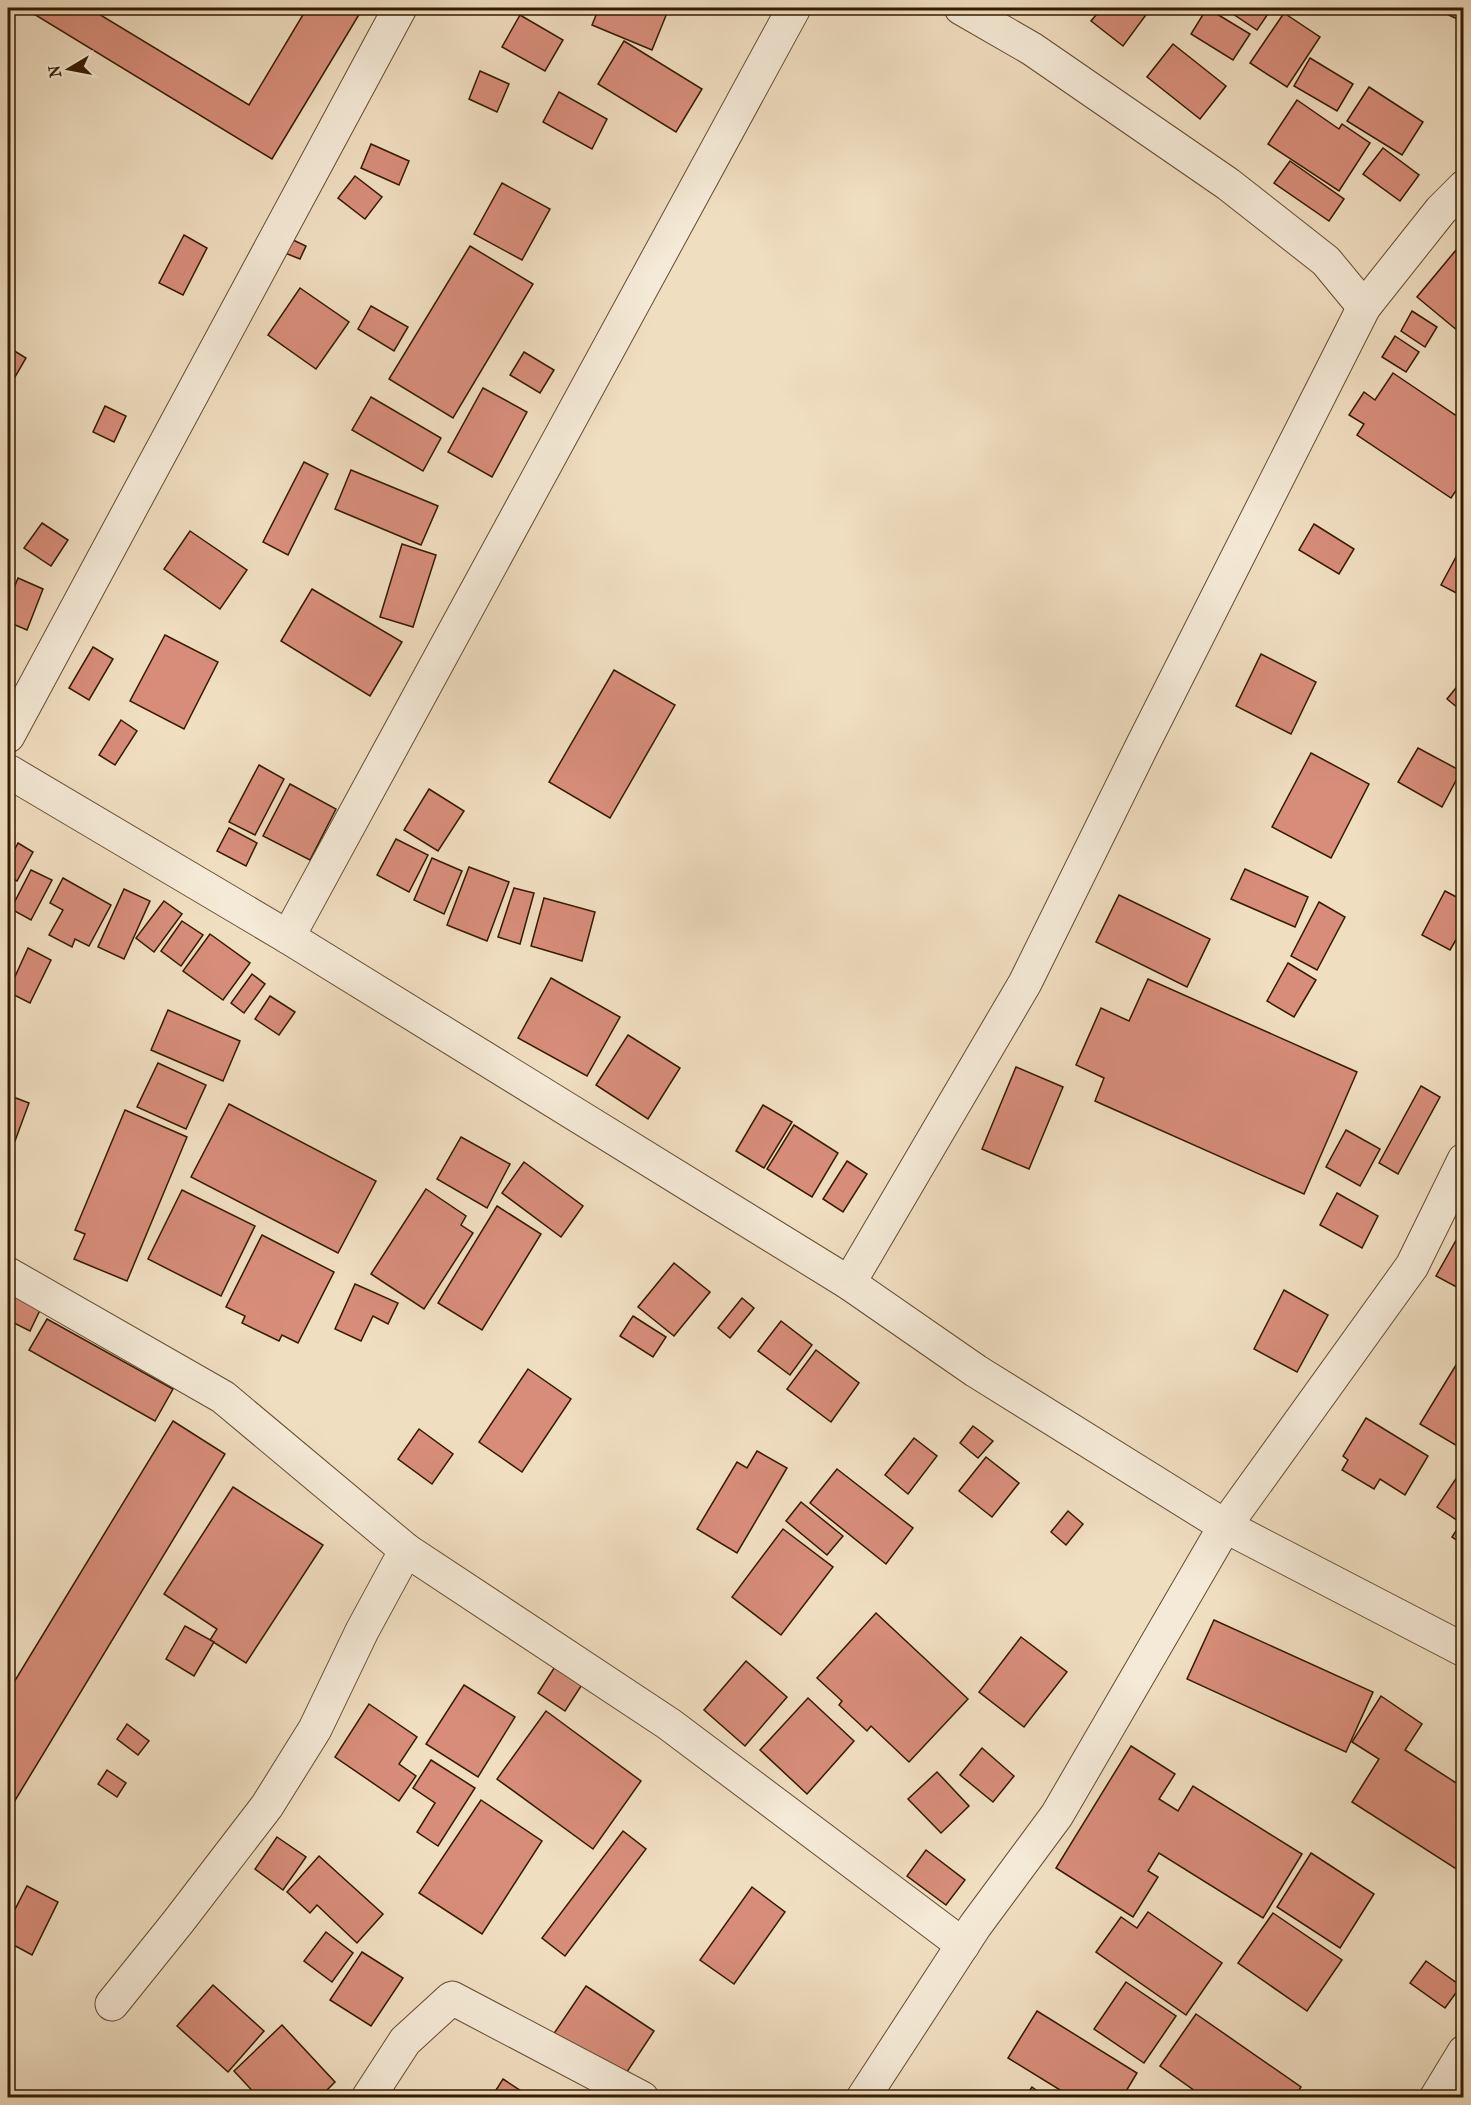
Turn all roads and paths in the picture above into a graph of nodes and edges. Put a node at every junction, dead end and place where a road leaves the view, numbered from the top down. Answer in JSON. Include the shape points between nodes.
{"nodes":[{"id":1,"x":400,"y":8,"type":"edge"},
{"id":2,"x":794,"y":8,"type":"edge"},
{"id":3,"x":961,"y":8,"type":"edge"},
{"id":4,"x":1464,"y":187,"type":"edge"},
{"id":5,"x":1364,"y":307,"type":"junction"},
{"id":6,"x":8,"y":736,"type":"edge"},
{"id":7,"x":8,"y":771,"type":"edge"},
{"id":8,"x":288,"y":937,"type":"junction"},
{"id":9,"x":1464,"y":1161,"type":"edge"},
{"id":10,"x":8,"y":1274,"type":"edge"},
{"id":11,"x":849,"y":1283,"type":"junction"},
{"id":12,"x":1226,"y":1526,"type":"junction"},
{"id":13,"x":406,"y":1550,"type":"junction"},
{"id":14,"x":1464,"y":1650,"type":"edge"},
{"id":15,"x":963,"y":1944,"type":"junction"},
{"id":16,"x":112,"y":2004,"type":"dead end"},
{"id":17,"x":1464,"y":2052,"type":"edge"},
{"id":18,"x":368,"y":2097,"type":"edge"},
{"id":19,"x":642,"y":2097,"type":"edge"},
{"id":20,"x":862,"y":2097,"type":"edge"},
{"id":21,"x":1436,"y":2097,"type":"edge"}],
"edges":[{"from":1,"to":6,"type":"street"},
{"from":2,"to":8,"type":"street"},
{"from":3,"to":5,"type":"street","via":[[1032,49],[1228,184],[1326,261]]},
{"from":4,"to":5,"type":"street"},
{"from":5,"to":11,"type":"street","via":[[1025,983]]},
{"from":7,"to":8,"type":"street"},
{"from":8,"to":11,"type":"street"},
{"from":9,"to":12,"type":"street","via":[[1412,1266]]},
{"from":10,"to":13,"type":"street","via":[[223,1397]]},
{"from":11,"to":12,"type":"street","via":[[976,1371]]},
{"from":12,"to":14,"type":"street"},
{"from":12,"to":15,"type":"street","via":[[1057,1815]]},
{"from":13,"to":15,"type":"street","via":[[669,1724]]},
{"from":13,"to":16,"type":"street","via":[[362,1630],[315,1730],[273,1797]]},
{"from":15,"to":20,"type":"street"},
{"from":17,"to":21,"type":"street"},
{"from":18,"to":19,"type":"street","via":[[405,2041],[452,1998]]}]}
